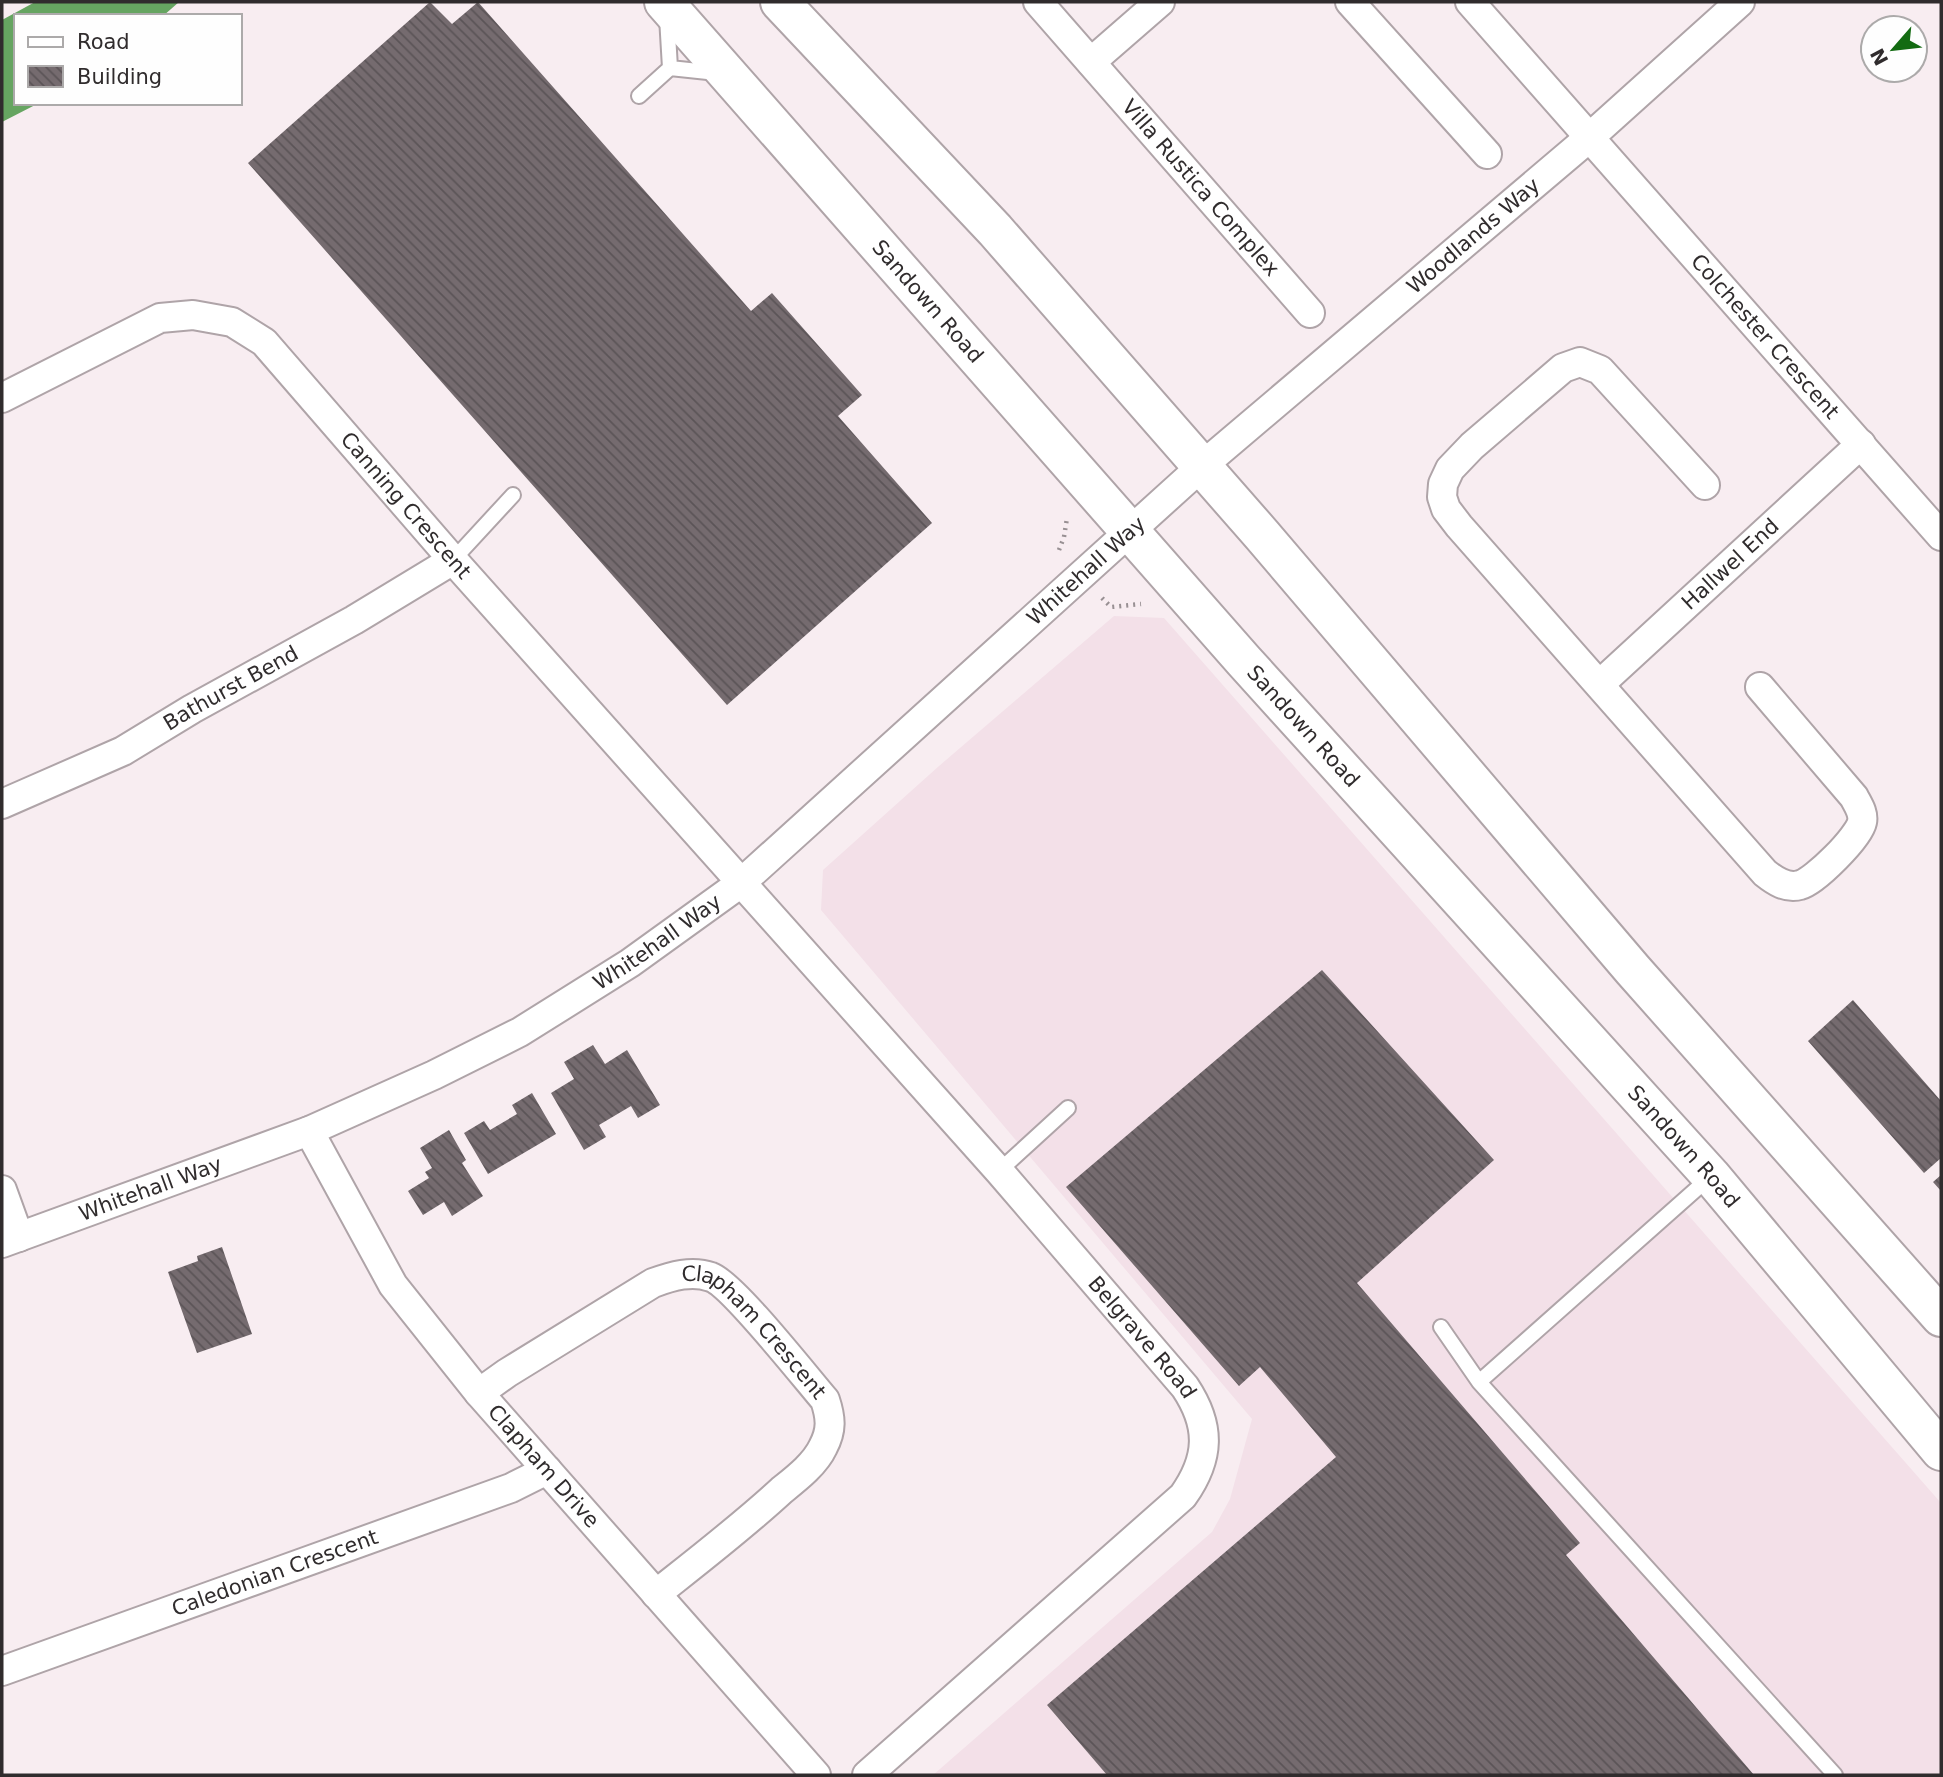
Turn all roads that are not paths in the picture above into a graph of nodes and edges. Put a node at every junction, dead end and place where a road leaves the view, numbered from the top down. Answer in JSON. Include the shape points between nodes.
{"nodes":[{"id":1,"x":780,"y":2,"type":"edge"},
{"id":2,"x":1038,"y":2,"type":"edge"},
{"id":3,"x":1160,"y":2,"type":"edge"},
{"id":4,"x":1350,"y":2,"type":"edge"},
{"id":5,"x":1470,"y":2,"type":"edge"},
{"id":6,"x":1740,"y":2,"type":"edge"},
{"id":7,"x":666,"y":3,"type":"edge"},
{"id":8,"x":1091,"y":62,"type":"junction"},
{"id":9,"x":670,"y":68,"type":"junction"},
{"id":10,"x":730,"y":75,"type":"junction"},
{"id":11,"x":639,"y":96,"type":"dead end"},
{"id":12,"x":1590,"y":137,"type":"junction"},
{"id":13,"x":1486,"y":154,"type":"dead end"},
{"id":14,"x":1310,"y":313,"type":"dead end"},
{"id":15,"x":2,"y":398,"type":"edge"},
{"id":16,"x":1861,"y":444,"type":"junction"},
{"id":17,"x":1202,"y":466,"type":"junction"},
{"id":18,"x":1705,"y":485,"type":"dead end"},
{"id":19,"x":513,"y":495,"type":"dead end"},
{"id":20,"x":1131,"y":530,"type":"junction"},
{"id":21,"x":1941,"y":536,"type":"edge"},
{"id":22,"x":453,"y":559,"type":"junction"},
{"id":23,"x":1600,"y":684,"type":"junction"},
{"id":24,"x":1760,"y":687,"type":"dead end"},
{"id":25,"x":2,"y":804,"type":"edge"},
{"id":26,"x":741,"y":883,"type":"junction"},
{"id":27,"x":1068,"y":1108,"type":"dead end"},
{"id":28,"x":309,"y":1131,"type":"junction"},
{"id":29,"x":999,"y":1171,"type":"junction"},
{"id":30,"x":1711,"y":1176,"type":"junction"},
{"id":31,"x":2,"y":1190,"type":"edge"},
{"id":32,"x":10,"y":1240,"type":"edge"},
{"id":33,"x":1941,"y":1317,"type":"edge"},
{"id":34,"x":1441,"y":1327,"type":"dead end"},
{"id":35,"x":1479,"y":1382,"type":"junction"},
{"id":36,"x":479,"y":1393,"type":"junction"},
{"id":37,"x":1941,"y":1451,"type":"edge"},
{"id":38,"x":547,"y":1470,"type":"junction"},
{"id":39,"x":656,"y":1594,"type":"junction"},
{"id":40,"x":2,"y":1671,"type":"edge"},
{"id":41,"x":816,"y":1775,"type":"edge"},
{"id":42,"x":867,"y":1775,"type":"edge"},
{"id":43,"x":1835,"y":1775,"type":"edge"}],
"edges":[{"from":1,"to":17,"type":"main road","via":[[956,186]]},
{"from":2,"to":8,"type":"street","name":"Villa Rustica Complex"},
{"from":3,"to":8,"type":"street"},
{"from":4,"to":13,"type":"street"},
{"from":5,"to":12,"type":"street","name":"Colchester Crescent"},
{"from":6,"to":12,"type":"street","name":"Woodlands Way"},
{"from":7,"to":9,"type":"lane"},
{"from":7,"to":10,"type":"main road","name":"Sandown Road"},
{"from":8,"to":14,"type":"street","name":"Villa Rustica Complex"},
{"from":9,"to":10,"type":"lane"},
{"from":9,"to":11,"type":"lane"},
{"from":10,"to":20,"type":"main road","name":"Sandown Road"},
{"from":12,"to":16,"type":"street","name":"Colchester Crescent"},
{"from":12,"to":17,"type":"street","name":"Woodlands Way"},
{"from":15,"to":22,"type":"street","name":"Canning Crescent","via":[[160,318],[193,314],[232,322],[264,342]]},
{"from":16,"to":21,"type":"street","name":"Colchester Crescent"},
{"from":16,"to":23,"type":"street","name":"Hallwel End"},
{"from":17,"to":20,"type":"street","name":"Whitehall Way"},
{"from":17,"to":33,"type":"main road","via":[[1616,950]]},
{"from":18,"to":23,"type":"street","via":[[1600,370],[1580,362],[1563,368],[1450,469],[1443,484],[1446,509]]},
{"from":19,"to":22,"type":"lane"},
{"from":20,"to":26,"type":"street","name":"Whitehall Way"},
{"from":20,"to":30,"type":"main road","name":"Sandown Road"},
{"from":22,"to":25,"type":"street","name":"Bathurst Bend","via":[[124,751]]},
{"from":22,"to":26,"type":"street","name":"Canning Crescent"},
{"from":23,"to":24,"type":"street","via":[[1765,873],[1780,883],[1799,885],[1809,882],[1850,842],[1863,814],[1854,796]]},
{"from":26,"to":28,"type":"street","name":"Whitehall Way","via":[[630,963],[520,1032]]},
{"from":26,"to":29,"type":"street","name":"Belgrave Road"},
{"from":27,"to":29,"type":"lane"},
{"from":28,"to":32,"type":"street","name":"Whitehall Way"},
{"from":28,"to":36,"type":"street","name":"Clapham Drive","via":[[393,1284]]},
{"from":29,"to":42,"type":"street","name":"Belgrave Road","via":[[1185,1387],[1202,1419],[1204,1445],[1198,1475],[1183,1496]]},
{"from":30,"to":35,"type":"lane"},
{"from":30,"to":37,"type":"main road","name":"Sandown Road"},
{"from":31,"to":32,"type":"street"},
{"from":34,"to":35,"type":"lane"},
{"from":35,"to":43,"type":"lane"},
{"from":36,"to":38,"type":"street","name":"Clapham Drive"},
{"from":36,"to":39,"type":"street","name":"Clapham Crescent","via":[[653,1283],[676,1275],[714,1277],[745,1307],[825,1400],[829,1435],[806,1469]]},
{"from":38,"to":39,"type":"street","name":"Clapham Drive"},
{"from":38,"to":40,"type":"street","name":"Caledonian Crescent","via":[[511,1488]]},
{"from":39,"to":41,"type":"street","name":"Clapham Drive"}]}
